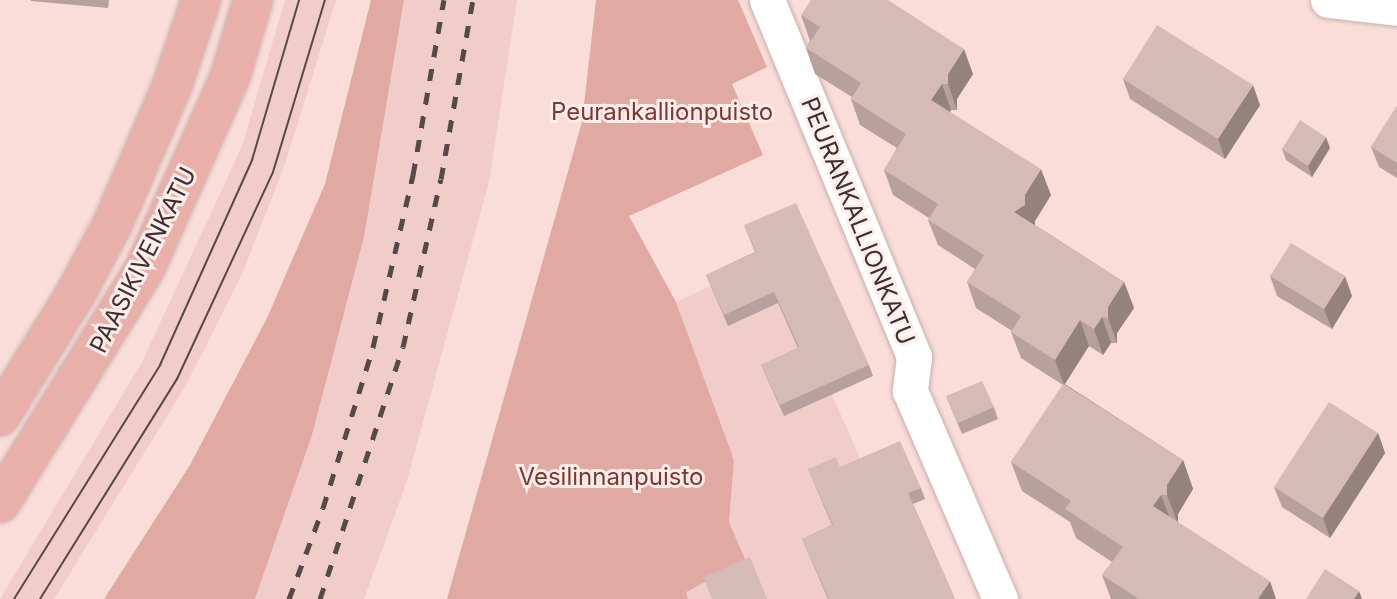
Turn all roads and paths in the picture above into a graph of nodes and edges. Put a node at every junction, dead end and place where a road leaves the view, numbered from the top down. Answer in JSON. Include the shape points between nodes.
{"nodes":[{"id":1,"x":201,"y":0,"type":"edge"},
{"id":2,"x":253,"y":0,"type":"edge"},
{"id":3,"x":766,"y":0,"type":"edge"},
{"id":4,"x":1328,"y":0,"type":"edge"},
{"id":5,"x":1397,"y":8,"type":"edge"},
{"id":6,"x":0,"y":416,"type":"edge"},
{"id":7,"x":0,"y":503,"type":"edge"},
{"id":8,"x":1000,"y":599,"type":"edge"}],
"edges":[{"from":1,"to":6,"type":"main road","name":"PAASIKIVENKATU","via":[[172,86],[113,223]]},
{"from":2,"to":7,"type":"main road","name":"PAASIKIVENKATU","via":[[230,77],[145,268]]},
{"from":3,"to":8,"type":"street","name":"PEURANKALLIONKATU","via":[[914,358],[910,391]]},
{"from":4,"to":5,"type":"street"}]}
